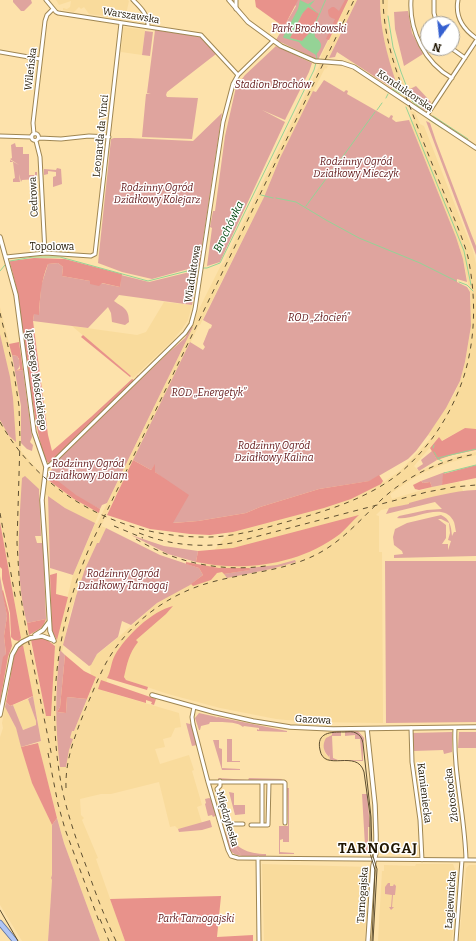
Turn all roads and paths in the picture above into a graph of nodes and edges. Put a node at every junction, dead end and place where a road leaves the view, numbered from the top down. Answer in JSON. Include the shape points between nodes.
{"nodes":[{"id":1,"x":46,"y":0,"type":"edge"},
{"id":2,"x":132,"y":0,"type":"edge"},
{"id":3,"x":229,"y":0,"type":"edge"},
{"id":4,"x":236,"y":0,"type":"edge"},
{"id":5,"x":411,"y":0,"type":"edge"},
{"id":6,"x":434,"y":0,"type":"edge"},
{"id":7,"x":458,"y":0,"type":"edge"},
{"id":8,"x":236,"y":8,"type":"junction"},
{"id":9,"x":53,"y":9,"type":"junction"},
{"id":10,"x":435,"y":16,"type":"edge"},
{"id":11,"x":121,"y":23,"type":"junction"},
{"id":12,"x":148,"y":27,"type":"junction"},
{"id":13,"x":476,"y":40,"type":"edge"},
{"id":14,"x":273,"y":41,"type":"junction"},
{"id":15,"x":0,"y":52,"type":"edge"},
{"id":16,"x":460,"y":54,"type":"edge"},
{"id":17,"x":465,"y":58,"type":"junction"},
{"id":18,"x":40,"y":59,"type":"junction"},
{"id":19,"x":238,"y":75,"type":"junction"},
{"id":20,"x":452,"y":78,"type":"junction"},
{"id":21,"x":427,"y":115,"type":"junction"},
{"id":22,"x":33,"y":135,"type":"junction"},
{"id":23,"x":0,"y":136,"type":"edge"},
{"id":24,"x":109,"y":137,"type":"junction"},
{"id":25,"x":38,"y":139,"type":"junction"},
{"id":26,"x":476,"y":148,"type":"edge"},
{"id":27,"x":0,"y":237,"type":"edge"},
{"id":28,"x":96,"y":250,"type":"joint"},
{"id":29,"x":45,"y":253,"type":"junction"},
{"id":30,"x":6,"y":257,"type":"junction"},
{"id":31,"x":46,"y":467,"type":"junction"},
{"id":32,"x":49,"y":621,"type":"junction"},
{"id":33,"x":34,"y":636,"type":"junction"},
{"id":34,"x":152,"y":695,"type":"dead end"},
{"id":35,"x":194,"y":708,"type":"junction"},
{"id":36,"x":0,"y":715,"type":"edge"},
{"id":37,"x":476,"y":727,"type":"edge"},
{"id":38,"x":411,"y":728,"type":"junction"},
{"id":39,"x":455,"y":728,"type":"junction"},
{"id":40,"x":367,"y":729,"type":"junction"},
{"id":41,"x":208,"y":782,"type":"junction"},
{"id":42,"x":220,"y":782,"type":"junction"},
{"id":43,"x":262,"y":782,"type":"junction"},
{"id":44,"x":269,"y":782,"type":"junction"},
{"id":45,"x":285,"y":823,"type":"dead end"},
{"id":46,"x":243,"y":824,"type":"dead end"},
{"id":47,"x":251,"y":825,"type":"dead end"},
{"id":48,"x":262,"y":825,"type":"junction"},
{"id":49,"x":258,"y":858,"type":"junction"},
{"id":50,"x":374,"y":860,"type":"junction"},
{"id":51,"x":422,"y":860,"type":"junction"},
{"id":52,"x":464,"y":860,"type":"junction"},
{"id":53,"x":476,"y":860,"type":"edge"},
{"id":54,"x":0,"y":923,"type":"edge"},
{"id":55,"x":456,"y":940,"type":"edge"},
{"id":56,"x":15,"y":941,"type":"edge"},
{"id":57,"x":259,"y":941,"type":"edge"},
{"id":58,"x":368,"y":941,"type":"edge"}],
"edges":[{"from":1,"to":9,"type":"street"},
{"from":2,"to":12,"type":"street","via":[[146,15]]},
{"from":3,"to":8,"type":"street"},
{"from":4,"to":8,"type":"street"},
{"from":5,"to":20,"type":"street","via":[[414,28],[420,44],[434,63]]},
{"from":6,"to":10,"type":"street"},
{"from":7,"to":13,"type":"street","via":[[460,20]]},
{"from":8,"to":14,"type":"street","via":[[248,22]]},
{"from":9,"to":11,"type":"street","name":"Warszawska","via":[[58,13]]},
{"from":9,"to":18,"type":"street","name":"Wileńska","via":[[46,18]]},
{"from":11,"to":12,"type":"street","name":"Warszawska"},
{"from":11,"to":24,"type":"street","name":"Leonarda da Vinci"},
{"from":12,"to":19,"type":"street","name":"Warszawska","via":[[201,35]]},
{"from":13,"to":17,"type":"street"},
{"from":14,"to":19,"type":"street","name":"Wiaduktowa"},
{"from":14,"to":21,"type":"street","name":"Konduktorska","via":[[318,62],[342,63],[354,67]]},
{"from":15,"to":18,"type":"street"},
{"from":16,"to":17,"type":"street"},
{"from":17,"to":20,"type":"street"},
{"from":18,"to":22,"type":"street","name":"Wileńska","via":[[32,123]]},
{"from":19,"to":31,"type":"street","name":"Wiaduktowa","via":[[233,84],[223,122],[202,268],[189,328]]},
{"from":20,"to":21,"type":"street"},
{"from":21,"to":26,"type":"street","name":"Konduktorska"},
{"from":22,"to":23,"type":"street"},
{"from":22,"to":25,"type":"street","via":[[38,135]]},
{"from":22,"to":25,"type":"street","via":[[34,140]]},
{"from":24,"to":25,"type":"street"},
{"from":24,"to":28,"type":"street","name":"Leonarda da Vinci"},
{"from":25,"to":29,"type":"street","name":"Cedrowa"},
{"from":27,"to":30,"type":"street","name":"Ignacego Mościckiego"},
{"from":28,"to":29,"type":"street","name":"Topolowa","via":[[91,256]]},
{"from":29,"to":30,"type":"street","name":"Topolowa"},
{"from":30,"to":31,"type":"street","name":"Ignacego Mościckiego","via":[[17,302],[34,432]]},
{"from":31,"to":32,"type":"street","name":"Ignacego Mościckiego","via":[[42,500]]},
{"from":32,"to":33,"type":"street","via":[[43,630]]},
{"from":32,"to":33,"type":"street","name":"Ignacego Mościckiego","via":[[50,634],[54,641],[45,636]]},
{"from":33,"to":36,"type":"street","bridge":true,"via":[[17,646],[12,655]]},
{"from":34,"to":35,"type":"street","name":"Gazowa"},
{"from":35,"to":40,"type":"street","name":"Gazowa","via":[[285,726]]},
{"from":35,"to":41,"type":"street","name":"Międzyleska","via":[[193,724]]},
{"from":37,"to":39,"type":"street","name":"Gazowa"},
{"from":38,"to":39,"type":"street","name":"Gazowa"},
{"from":38,"to":40,"type":"street","name":"Gazowa"},
{"from":38,"to":51,"type":"street","name":"Kamieniecka"},
{"from":39,"to":52,"type":"street","name":"Złotostocka","via":[[454,744],[464,830]]},
{"from":40,"to":50,"type":"street","name":"Tarnogajska","via":[[375,813]]},
{"from":41,"to":42,"type":"street","name":"Międzyleska"},
{"from":41,"to":49,"type":"street","name":"Międzyleska","via":[[229,853],[238,858]]},
{"from":42,"to":43,"type":"street","name":"Międzyleska"},
{"from":42,"to":46,"type":"street","name":"Międzyleska","via":[[217,789],[228,824]]},
{"from":43,"to":44,"type":"street","name":"Międzyleska"},
{"from":43,"to":48,"type":"street"},
{"from":44,"to":45,"type":"street","name":"Międzyleska","via":[[285,783]]},
{"from":44,"to":48,"type":"street","via":[[268,825]]},
{"from":47,"to":48,"type":"street","name":"Międzyleska"},
{"from":49,"to":50,"type":"street","name":"Międzyleska"},
{"from":49,"to":57,"type":"street"},
{"from":50,"to":51,"type":"street","name":"Międzyleska"},
{"from":50,"to":58,"type":"street","name":"Tarnogajska"},
{"from":51,"to":52,"type":"street","name":"Międzyleska"},
{"from":52,"to":53,"type":"street","name":"Międzyleska"},
{"from":52,"to":55,"type":"street","name":"Łagiewnicka"},
{"from":54,"to":56,"type":"main road"}]}
